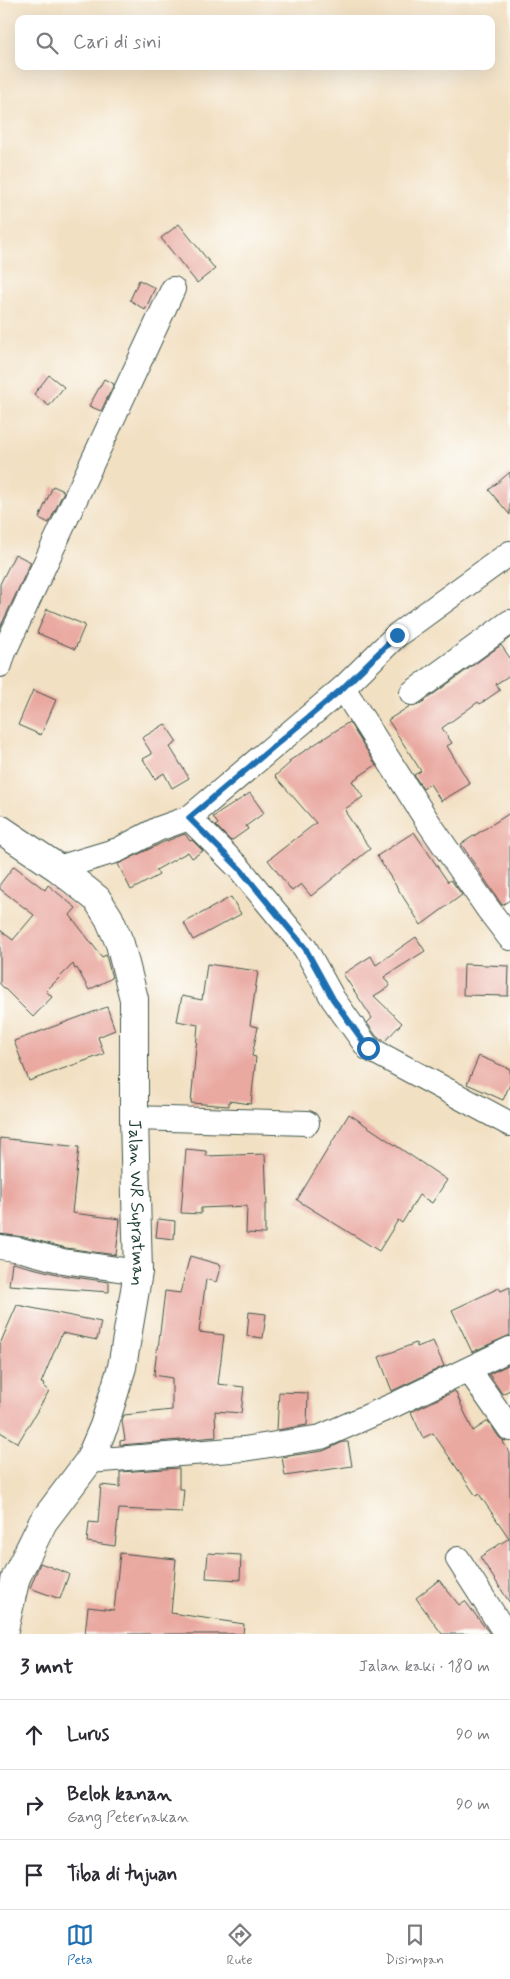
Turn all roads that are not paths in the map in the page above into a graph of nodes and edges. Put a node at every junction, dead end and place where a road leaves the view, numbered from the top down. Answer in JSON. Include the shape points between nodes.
{"nodes":[{"id":1,"x":173,"y":289,"type":"dead end"},
{"id":2,"x":510,"y":553,"type":"edge"},
{"id":3,"x":510,"y":622,"type":"edge"},
{"id":4,"x":0,"y":665,"type":"edge"},
{"id":5,"x":343,"y":688,"type":"junction"},
{"id":6,"x":412,"y":693,"type":"dead end"},
{"id":7,"x":189,"y":818,"type":"junction"},
{"id":8,"x":0,"y":829,"type":"edge"},
{"id":9,"x":58,"y":868,"type":"junction"},
{"id":10,"x":510,"y":938,"type":"edge"},
{"id":11,"x":134,"y":1118,"type":"junction"},
{"id":12,"x":308,"y":1123,"type":"dead end"},
{"id":13,"x":510,"y":1124,"type":"edge"},
{"id":14,"x":0,"y":1246,"type":"edge"},
{"id":15,"x":138,"y":1272,"type":"junction"},
{"id":16,"x":510,"y":1349,"type":"edge"},
{"id":17,"x":470,"y":1370,"type":"junction"},
{"id":18,"x":510,"y":1429,"type":"edge"},
{"id":19,"x":89,"y":1461,"type":"junction"},
{"id":20,"x":458,"y":1559,"type":"dead end"},
{"id":21,"x":3,"y":1634,"type":"edge"},
{"id":22,"x":506,"y":1634,"type":"edge"}],
"edges":[{"from":1,"to":4,"type":"street"},
{"from":2,"to":5,"type":"street","via":[[397,635]]},
{"from":3,"to":6,"type":"street"},
{"from":5,"to":7,"type":"street"},
{"from":5,"to":10,"type":"street","via":[[426,819]]},
{"from":7,"to":9,"type":"street","via":[[158,829],[118,850]]},
{"from":7,"to":13,"type":"street","via":[[240,869],[305,948],[333,999],[368,1048]]},
{"from":8,"to":9,"type":"highway","name":"Jalan WR Supratman"},
{"from":9,"to":11,"type":"highway","name":"Jalan WR Supratman","via":[[97,899],[110,918],[120,944],[134,999]]},
{"from":11,"to":12,"type":"street"},
{"from":11,"to":15,"type":"highway","name":"Jalan WR Supratman"},
{"from":14,"to":15,"type":"street","via":[[63,1261]]},
{"from":15,"to":19,"type":"highway","name":"Jalan WR Supratman","via":[[122,1367],[104,1426]]},
{"from":16,"to":17,"type":"street"},
{"from":17,"to":18,"type":"street"},
{"from":17,"to":19,"type":"street","via":[[321,1437],[244,1449]]},
{"from":19,"to":21,"type":"highway","name":"Jalan WR Supratman","via":[[43,1522],[16,1577]]},
{"from":20,"to":22,"type":"street"}]}
